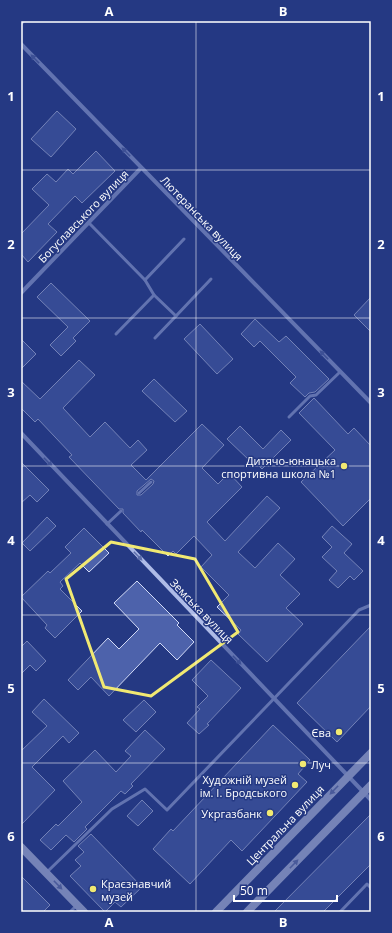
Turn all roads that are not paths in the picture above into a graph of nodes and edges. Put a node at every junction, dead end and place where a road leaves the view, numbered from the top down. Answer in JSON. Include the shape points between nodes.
{"nodes":[{"id":1,"x":21,"y":44,"type":"edge"},
{"id":2,"x":141,"y":168,"type":"junction"},
{"id":3,"x":88,"y":223,"type":"junction"},
{"id":4,"x":184,"y":239,"type":"dead end"},
{"id":5,"x":211,"y":279,"type":"dead end"},
{"id":6,"x":145,"y":280,"type":"junction"},
{"id":7,"x":21,"y":293,"type":"edge"},
{"id":8,"x":154,"y":295,"type":"junction"},
{"id":9,"x":176,"y":316,"type":"junction"},
{"id":10,"x":116,"y":334,"type":"dead end"},
{"id":11,"x":155,"y":338,"type":"dead end"},
{"id":12,"x":340,"y":372,"type":"junction"},
{"id":13,"x":371,"y":403,"type":"edge"},
{"id":14,"x":289,"y":416,"type":"dead end"},
{"id":15,"x":21,"y":433,"type":"edge"},
{"id":16,"x":150,"y":482,"type":"dead end"},
{"id":17,"x":139,"y":493,"type":"dead end"},
{"id":18,"x":121,"y":511,"type":"dead end"},
{"id":19,"x":107,"y":524,"type":"junction"},
{"id":20,"x":371,"y":605,"type":"edge"},
{"id":21,"x":274,"y":699,"type":"junction"},
{"id":22,"x":371,"y":752,"type":"edge"},
{"id":23,"x":348,"y":776,"type":"junction"},
{"id":24,"x":371,"y":785,"type":"edge"},
{"id":25,"x":364,"y":793,"type":"junction"},
{"id":26,"x":371,"y":800,"type":"edge"},
{"id":27,"x":21,"y":847,"type":"edge"},
{"id":28,"x":46,"y":873,"type":"junction"},
{"id":29,"x":371,"y":888,"type":"edge"},
{"id":30,"x":77,"y":904,"type":"junction"},
{"id":31,"x":70,"y":912,"type":"edge"},
{"id":32,"x":84,"y":912,"type":"edge"},
{"id":33,"x":216,"y":912,"type":"edge"},
{"id":34,"x":247,"y":912,"type":"edge"},
{"id":35,"x":340,"y":912,"type":"edge"}],
"edges":[{"from":2,"to":1,"type":"street","name":"Лютеранська вулиця","one_way":true},
{"from":2,"to":3,"type":"street","name":"Богуславського вулиця"},
{"from":12,"to":2,"type":"street","name":"Лютеранська вулиця","one_way":true},
{"from":3,"to":6,"type":"lane"},
{"from":3,"to":7,"type":"street","name":"Богуславського вулиця"},
{"from":4,"to":6,"type":"lane"},
{"from":5,"to":9,"type":"lane"},
{"from":6,"to":8,"type":"lane"},
{"from":8,"to":9,"type":"lane"},
{"from":8,"to":10,"type":"lane"},
{"from":9,"to":11,"type":"lane"},
{"from":12,"to":13,"type":"street","name":"Лютеранська вулиця"},
{"from":12,"to":14,"type":"lane"},
{"from":15,"to":19,"type":"street","name":"Земська вулиця","one_way":true},
{"from":16,"to":17,"type":"lane"},
{"from":18,"to":19,"type":"lane"},
{"from":19,"to":21,"type":"street","name":"Земська вулиця","one_way":true},
{"from":20,"to":21,"type":"lane","via":[[359,610]]},
{"from":21,"to":23,"type":"street","name":"Земська вулиця"},
{"from":21,"to":28,"type":"lane","via":[[167,810],[145,789],[112,809]]},
{"from":22,"to":23,"type":"main road","name":"Центральна вулиця"},
{"from":23,"to":25,"type":"street","name":"Земська вулиця"},
{"from":23,"to":33,"type":"main road","name":"Центральна вулиця","one_way":true},
{"from":24,"to":25,"type":"main road"},
{"from":25,"to":26,"type":"street","name":"Земська вулиця"},
{"from":34,"to":25,"type":"main road","one_way":true},
{"from":27,"to":28,"type":"main road"},
{"from":28,"to":30,"type":"main road","one_way":true},
{"from":29,"to":35,"type":"lane","via":[[367,884]]},
{"from":30,"to":31,"type":"lane"},
{"from":30,"to":32,"type":"main road"}]}
